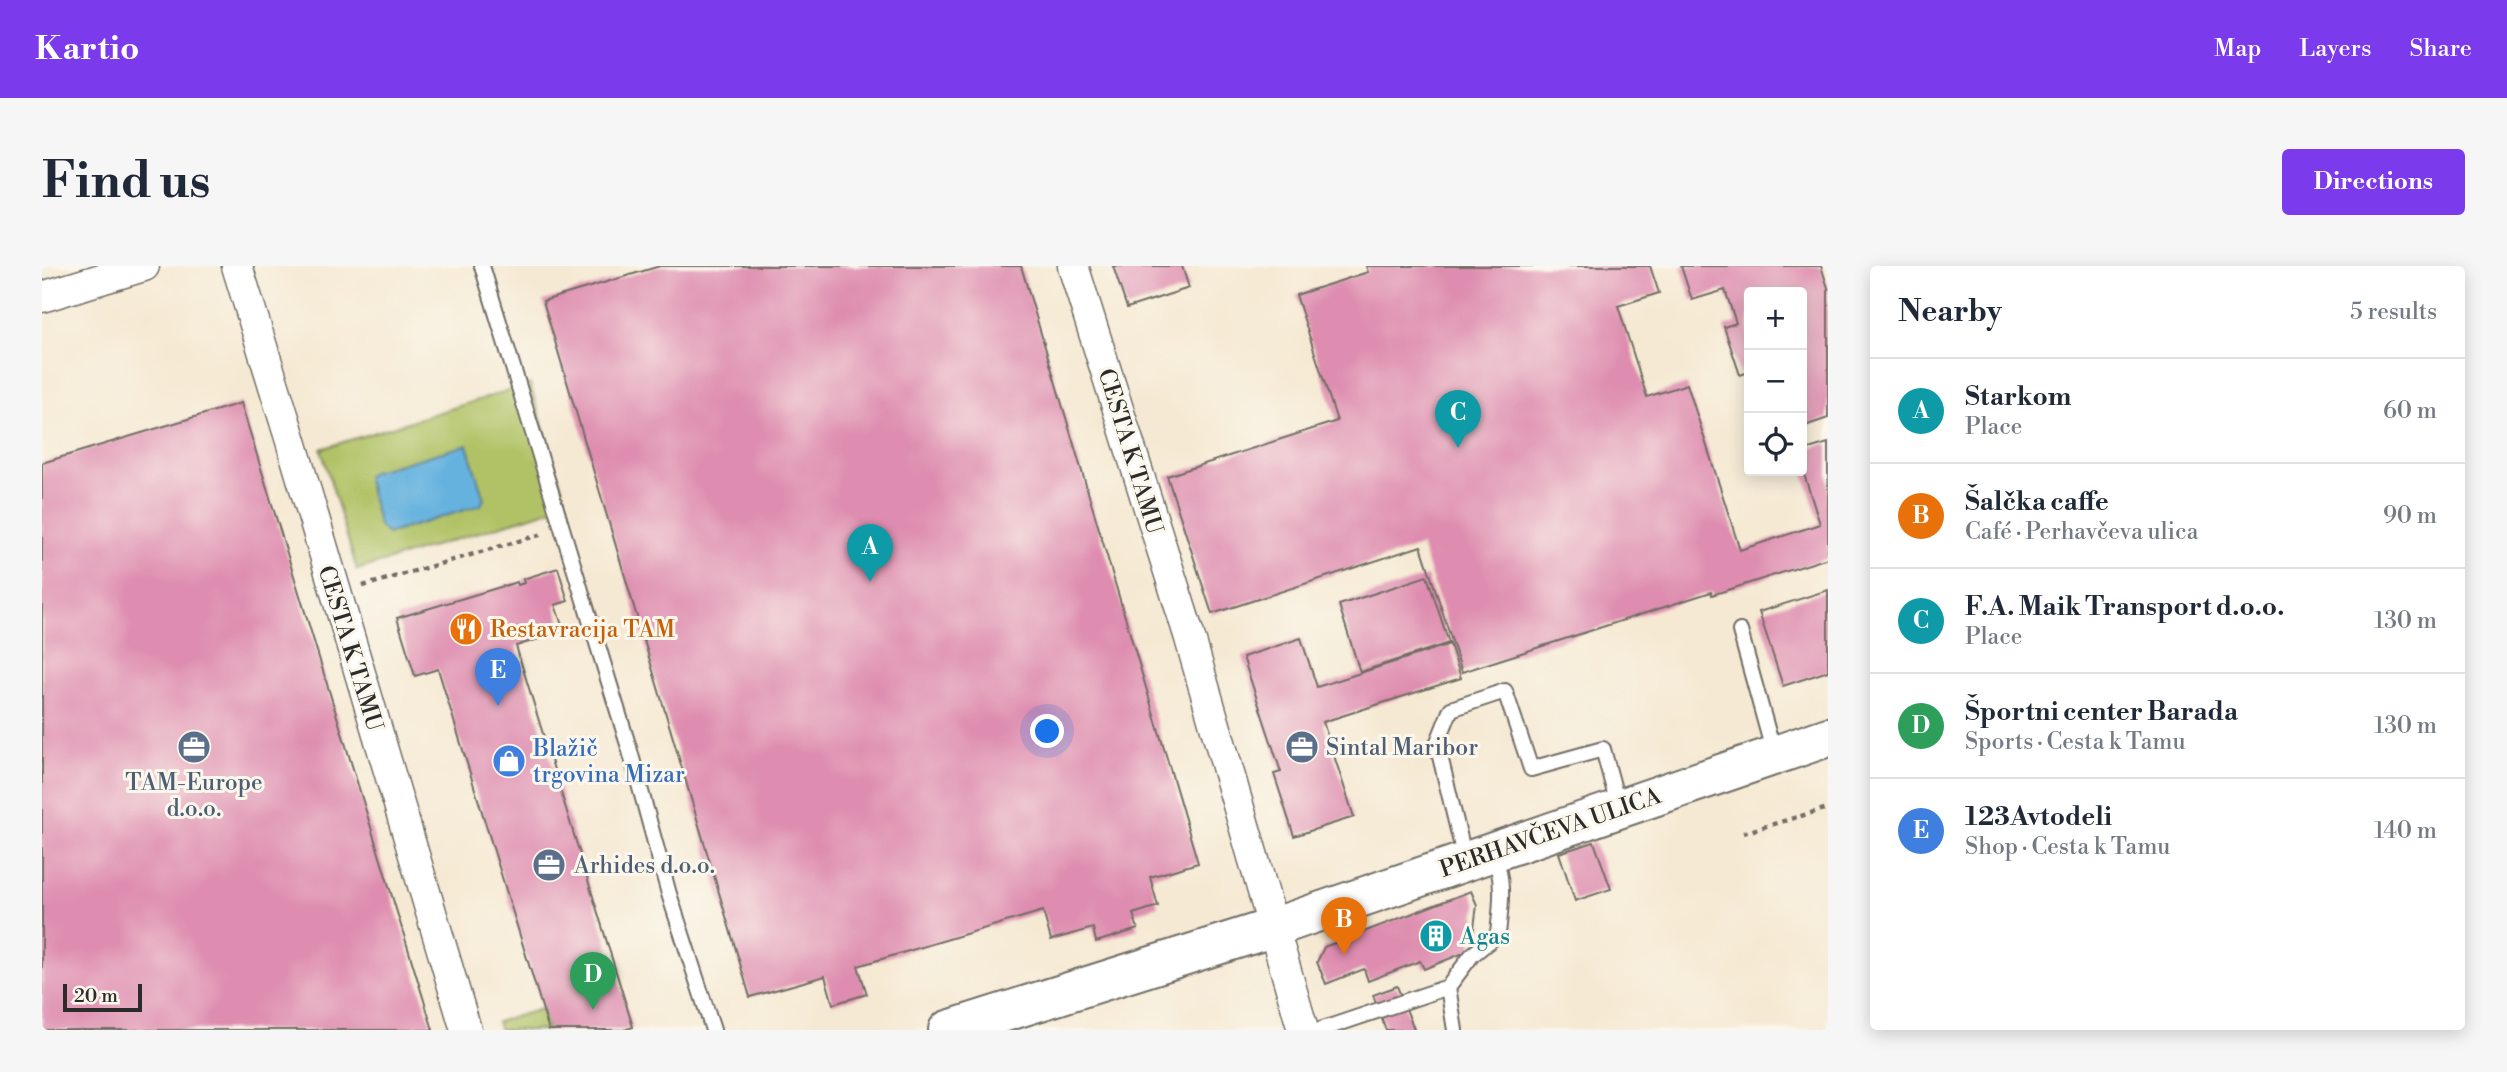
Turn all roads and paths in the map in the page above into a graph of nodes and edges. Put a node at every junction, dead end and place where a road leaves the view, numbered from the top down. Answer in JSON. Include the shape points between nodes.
{"nodes":[{"id":1,"x":237,"y":266,"type":"edge"},
{"id":2,"x":482,"y":266,"type":"edge"},
{"id":3,"x":1073,"y":266,"type":"edge"},
{"id":4,"x":127,"y":269,"type":"edge"},
{"id":5,"x":42,"y":297,"type":"edge"},
{"id":6,"x":562,"y":529,"type":"junction"},
{"id":7,"x":362,"y":586,"type":"dead end"},
{"id":8,"x":1740,"y":631,"type":"dead end"},
{"id":9,"x":1828,"y":737,"type":"edge"},
{"id":10,"x":1775,"y":755,"type":"junction"},
{"id":11,"x":1619,"y":808,"type":"junction"},
{"id":12,"x":1828,"y":808,"type":"edge"},
{"id":13,"x":1743,"y":833,"type":"dead end"},
{"id":14,"x":1479,"y":856,"type":"junction"},
{"id":15,"x":1272,"y":928,"type":"junction"},
{"id":16,"x":1448,"y":987,"type":"junction"},
{"id":17,"x":466,"y":1030,"type":"edge"},
{"id":18,"x":713,"y":1030,"type":"edge"},
{"id":19,"x":948,"y":1030,"type":"edge"},
{"id":20,"x":1303,"y":1030,"type":"edge"},
{"id":21,"x":1320,"y":1030,"type":"edge"},
{"id":22,"x":1455,"y":1030,"type":"edge"}],
"edges":[{"from":1,"to":17,"type":"street","name":"CESTA K TAMU"},
{"from":2,"to":6,"type":"lane"},
{"from":3,"to":15,"type":"street","name":"CESTA K TAMU","via":[[1189,635]]},
{"from":4,"to":5,"type":"street"},
{"from":6,"to":7,"type":"path"},
{"from":6,"to":18,"type":"lane"},
{"from":8,"to":10,"type":"lane"},
{"from":9,"to":10,"type":"street","name":"PERHAVČEVA ULICA"},
{"from":10,"to":11,"type":"street","name":"PERHAVČEVA ULICA"},
{"from":11,"to":14,"type":"street","name":"PERHAVČEVA ULICA"},
{"from":11,"to":14,"type":"lane","via":[[1603,749],[1531,769],[1505,691],[1451,709],[1437,744]]},
{"from":12,"to":13,"type":"path"},
{"from":14,"to":15,"type":"street","name":"PERHAVČEVA ULICA"},
{"from":14,"to":16,"type":"lane","via":[[1500,867],[1503,888],[1498,934],[1472,955]]},
{"from":15,"to":19,"type":"street","name":"PERHAVČEVA ULICA"},
{"from":15,"to":20,"type":"street"},
{"from":16,"to":21,"type":"lane"},
{"from":16,"to":22,"type":"lane"}]}
